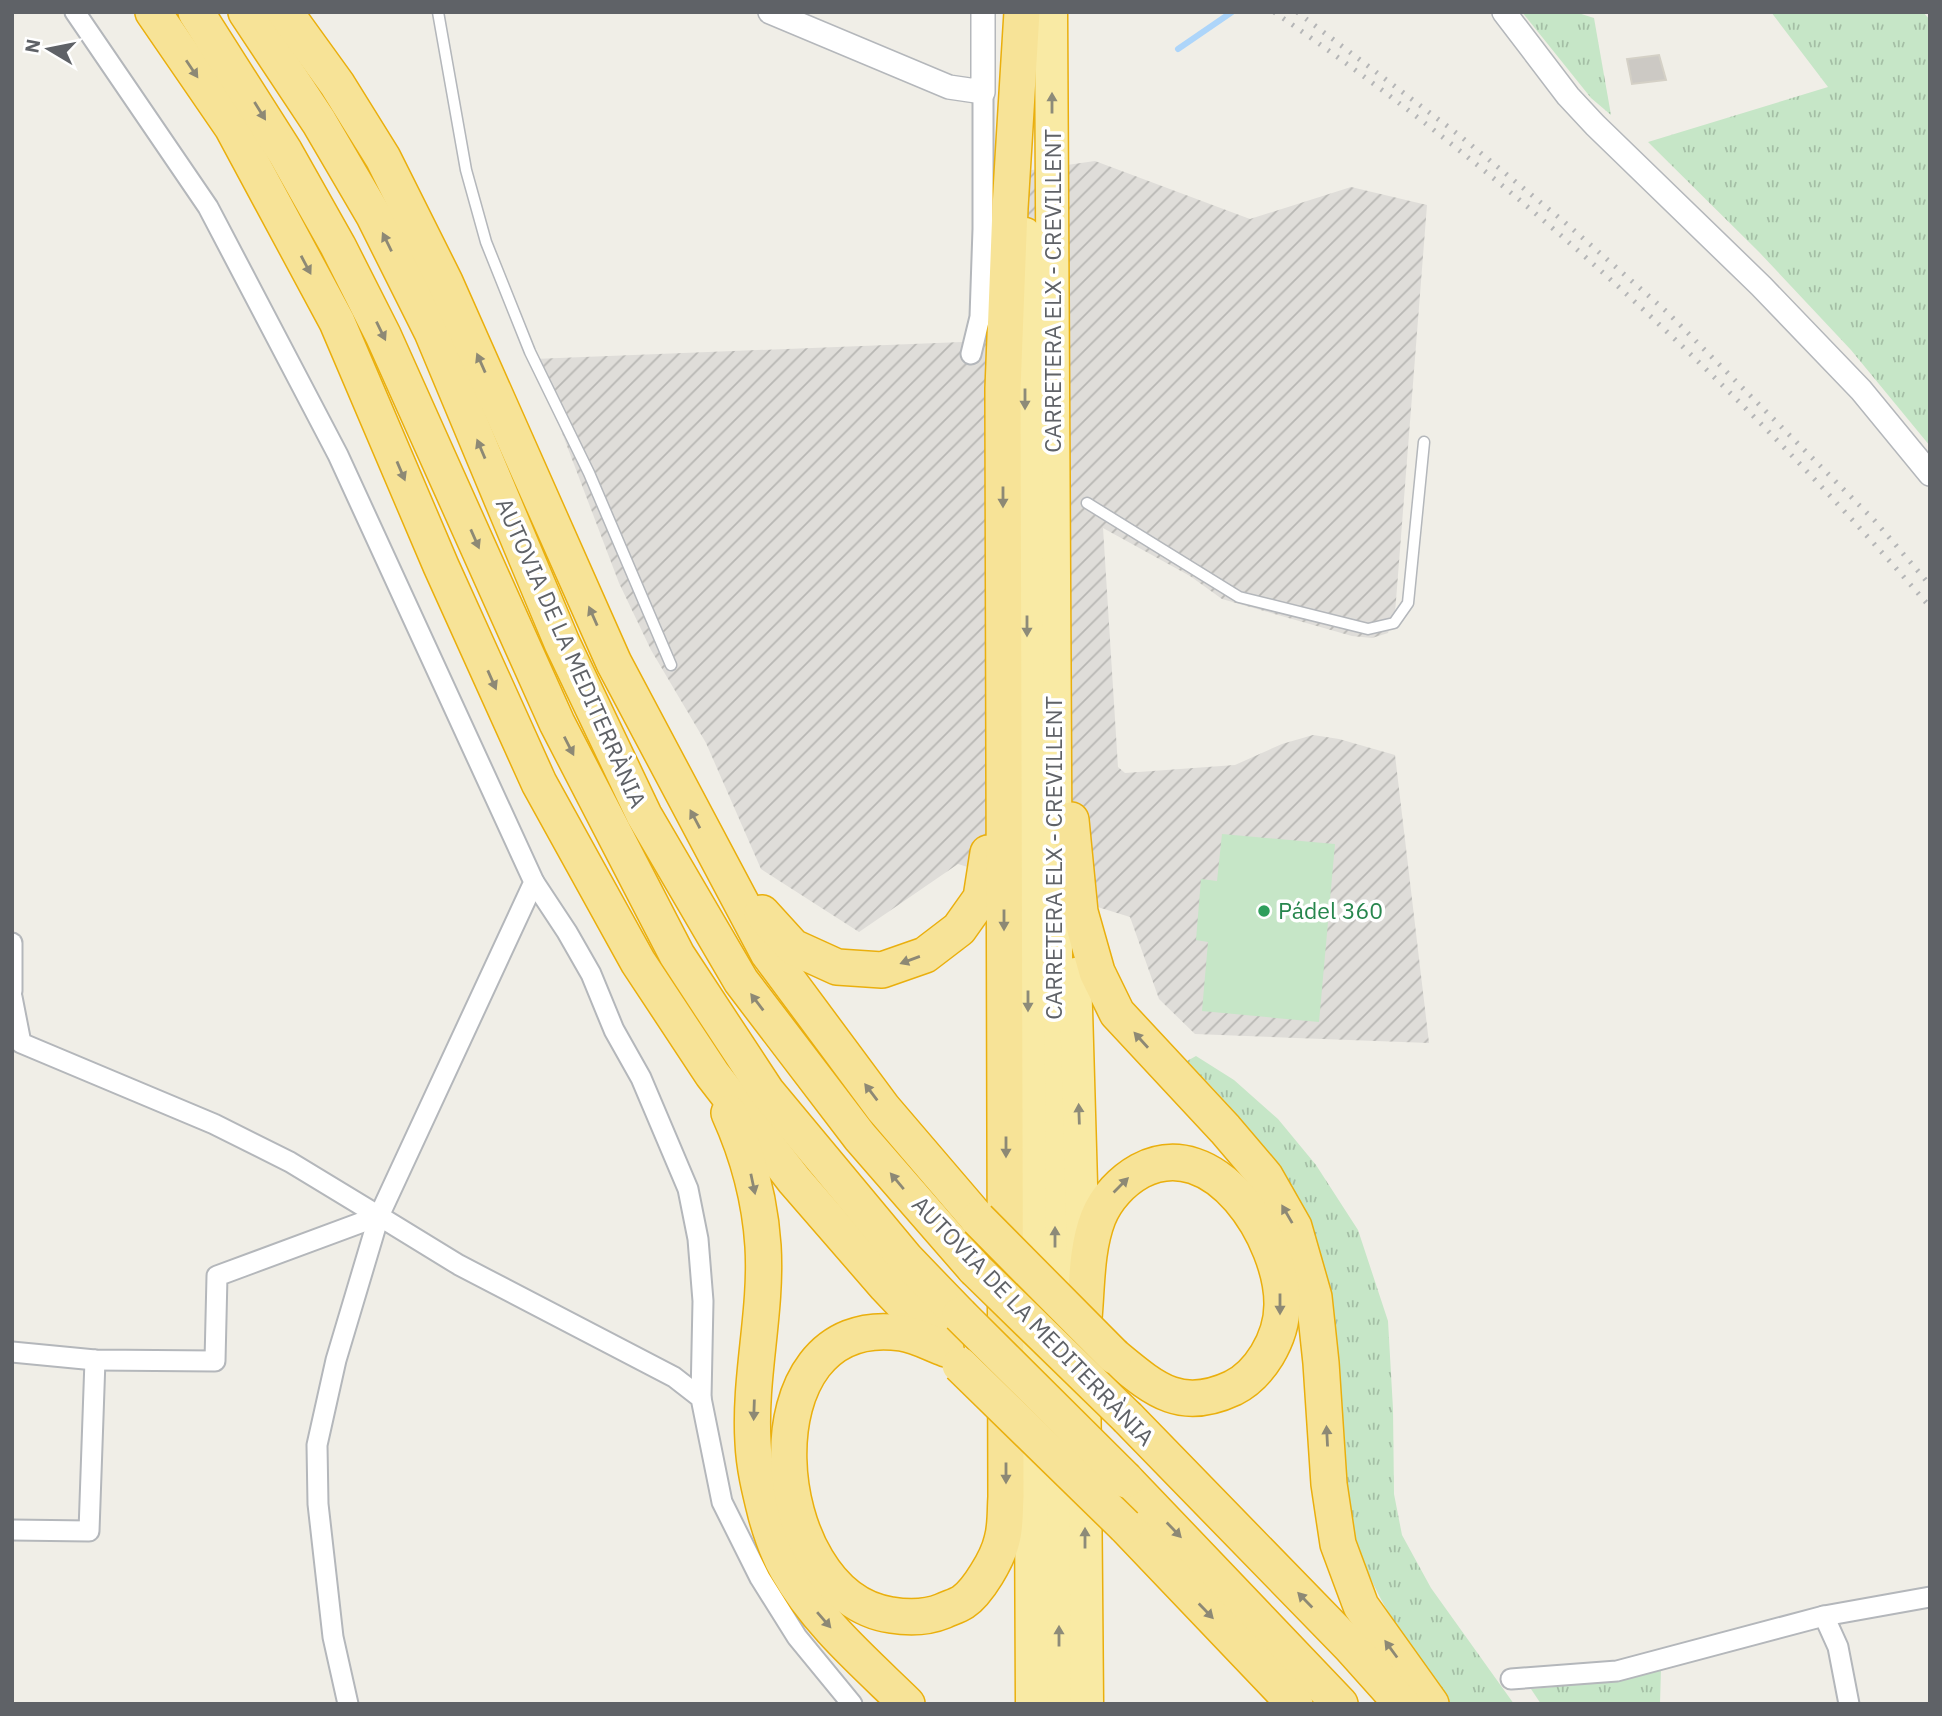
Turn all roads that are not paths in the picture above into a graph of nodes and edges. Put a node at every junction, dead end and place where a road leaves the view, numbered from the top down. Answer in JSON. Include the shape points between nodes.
{"nodes":[{"id":1,"x":75,"y":12,"type":"edge"},
{"id":2,"x":153,"y":12,"type":"edge"},
{"id":3,"x":196,"y":12,"type":"edge"},
{"id":4,"x":246,"y":12,"type":"edge"},
{"id":5,"x":285,"y":12,"type":"edge"},
{"id":6,"x":438,"y":12,"type":"edge"},
{"id":7,"x":770,"y":12,"type":"edge"},
{"id":8,"x":983,"y":12,"type":"edge"},
{"id":9,"x":1023,"y":12,"type":"edge"},
{"id":10,"x":1051,"y":12,"type":"edge"},
{"id":11,"x":1504,"y":12,"type":"edge"},
{"id":12,"x":1514,"y":12,"type":"edge"},
{"id":13,"x":983,"y":92,"type":"junction"},
{"id":14,"x":971,"y":354,"type":"dead end"},
{"id":15,"x":1054,"y":412,"type":"junction"},
{"id":16,"x":1424,"y":442,"type":"dead end"},
{"id":17,"x":1930,"y":461,"type":"edge"},
{"id":18,"x":1930,"y":474,"type":"edge"},
{"id":19,"x":1087,"y":503,"type":"dead end"},
{"id":20,"x":1003,"y":608,"type":"junction"},
{"id":21,"x":671,"y":666,"type":"dead end"},
{"id":22,"x":1071,"y":820,"type":"junction"},
{"id":23,"x":721,"y":868,"type":"junction"},
{"id":24,"x":534,"y":883,"type":"junction"},
{"id":25,"x":12,"y":943,"type":"edge"},
{"id":26,"x":12,"y":991,"type":"edge"},
{"id":27,"x":12,"y":997,"type":"edge"},
{"id":28,"x":17,"y":1042,"type":"edge"},
{"id":29,"x":712,"y":1074,"type":"junction"},
{"id":30,"x":379,"y":1216,"type":"junction"},
{"id":31,"x":1084,"y":1318,"type":"junction"},
{"id":32,"x":12,"y":1352,"type":"edge"},
{"id":33,"x":953,"y":1357,"type":"junction"},
{"id":34,"x":94,"y":1360,"type":"junction"},
{"id":35,"x":701,"y":1398,"type":"junction"},
{"id":36,"x":12,"y":1530,"type":"edge"},
{"id":37,"x":1930,"y":1597,"type":"edge"},
{"id":38,"x":1824,"y":1616,"type":"junction"},
{"id":39,"x":1511,"y":1679,"type":"dead end"},
{"id":40,"x":1290,"y":1699,"type":"edge"},
{"id":41,"x":348,"y":1704,"type":"edge"},
{"id":42,"x":852,"y":1704,"type":"edge"},
{"id":43,"x":907,"y":1704,"type":"edge"},
{"id":44,"x":1032,"y":1704,"type":"edge"},
{"id":45,"x":1060,"y":1704,"type":"edge"},
{"id":46,"x":1087,"y":1704,"type":"edge"},
{"id":47,"x":1340,"y":1704,"type":"edge"},
{"id":48,"x":1402,"y":1704,"type":"edge"},
{"id":49,"x":1431,"y":1704,"type":"edge"},
{"id":50,"x":1849,"y":1704,"type":"edge"}],
"edges":[{"from":1,"to":24,"type":"street","via":[[208,207],[338,455]]},
{"from":2,"to":29,"type":"highway","one_way":true,"via":[[232,127],[337,322],[539,783],[638,962]]},
{"from":3,"to":47,"type":"highway","name":"AUTOVIA DE LA MEDITERRÀNIA","one_way":true,"bridge":true,"via":[[338,246],[383,335],[557,723],[677,955],[767,1092],[906,1259]]},
{"from":48,"to":4,"type":"highway","name":"AUTOVIA DE LA MEDITERRÀNIA","one_way":true,"bridge":true,"via":[[1128,1419],[975,1269],[860,1137],[741,981],[644,815],[562,643],[432,332],[374,216]]},
{"from":23,"to":5,"type":"highway","one_way":true,"via":[[614,663],[445,282],[383,158]]},
{"from":6,"to":21,"type":"lane","via":[[466,170],[486,242],[530,352],[589,473]]},
{"from":7,"to":13,"type":"street","via":[[949,87]]},
{"from":8,"to":13,"type":"street"},
{"from":9,"to":20,"type":"highway","one_way":true,"via":[[1003,389]]},
{"from":9,"to":44,"type":"highway","name":"CARRETERA ELX - CREVILLENT","one_way":true},
{"from":15,"to":10,"type":"highway","name":"CARRETERA ELX - CREVILLENT","one_way":true},
{"from":11,"to":18,"type":"street","via":[[1568,96],[1861,390]]},
{"from":12,"to":17,"type":"street","via":[[1586,104],[1849,365]]},
{"from":13,"to":14,"type":"street","via":[[980,317]]},
{"from":15,"to":22,"type":"highway"},
{"from":45,"to":15,"type":"highway","name":"CARRETERA ELX - CREVILLENT","one_way":true},
{"from":16,"to":19,"type":"lane","via":[[1408,603],[1394,622],[1368,629],[1239,597]]},
{"from":20,"to":23,"type":"highway","one_way":true,"via":[[992,823],[981,898],[959,929],[925,955],[882,970],[837,967],[793,947]]},
{"from":20,"to":33,"type":"highway","one_way":true,"via":[[1006,1497],[1002,1540],[987,1574],[964,1602],[933,1615],[907,1618],[874,1613],[843,1593],[820,1564],[802,1529],[789,1479],[789,1432],[798,1392],[820,1356],[842,1339],[902,1333]]},
{"from":31,"to":22,"type":"highway","one_way":true},
{"from":49,"to":22,"type":"highway","one_way":true,"via":[[1361,1606],[1338,1544],[1314,1297],[1294,1227],[1265,1176],[1117,1013],[1097,972],[1080,912]]},
{"from":31,"to":23,"type":"highway","one_way":true,"bridge":true,"via":[[1090,1247],[1098,1217],[1128,1177],[1152,1165],[1175,1163],[1201,1169],[1248,1207],[1265,1234],[1277,1268],[1282,1305],[1277,1339],[1259,1367],[1236,1387],[1205,1399],[1180,1397],[1152,1387],[1114,1356],[978,1219],[883,1108],[768,953]]},
{"from":24,"to":30,"type":"street"},
{"from":24,"to":35,"type":"street","via":[[591,974],[688,1189],[703,1301]]},
{"from":25,"to":26,"type":"street"},
{"from":27,"to":28,"type":"street"},
{"from":28,"to":30,"type":"street","via":[[214,1124],[290,1162]]},
{"from":29,"to":33,"type":"highway","via":[[794,1180]]},
{"from":29,"to":43,"type":"highway","one_way":true,"via":[[739,1134],[754,1183],[763,1246],[753,1440],[757,1483],[770,1529],[785,1567],[804,1597]]},
{"from":30,"to":34,"type":"street","via":[[217,1276],[215,1361]]},
{"from":30,"to":35,"type":"street","via":[[459,1265],[674,1377]]},
{"from":30,"to":41,"type":"street","via":[[336,1360],[317,1445],[318,1504],[333,1637]]},
{"from":46,"to":31,"type":"highway","one_way":true},
{"from":32,"to":34,"type":"street"},
{"from":33,"to":40,"type":"highway","one_way":true,"bridge":true,"via":[[1125,1526]]},
{"from":34,"to":36,"type":"street","via":[[89,1531]]},
{"from":35,"to":42,"type":"street","via":[[722,1502],[760,1578],[797,1637]]},
{"from":37,"to":38,"type":"street"},
{"from":38,"to":39,"type":"street","via":[[1617,1671]]},
{"from":38,"to":50,"type":"street","via":[[1838,1647]]}]}
